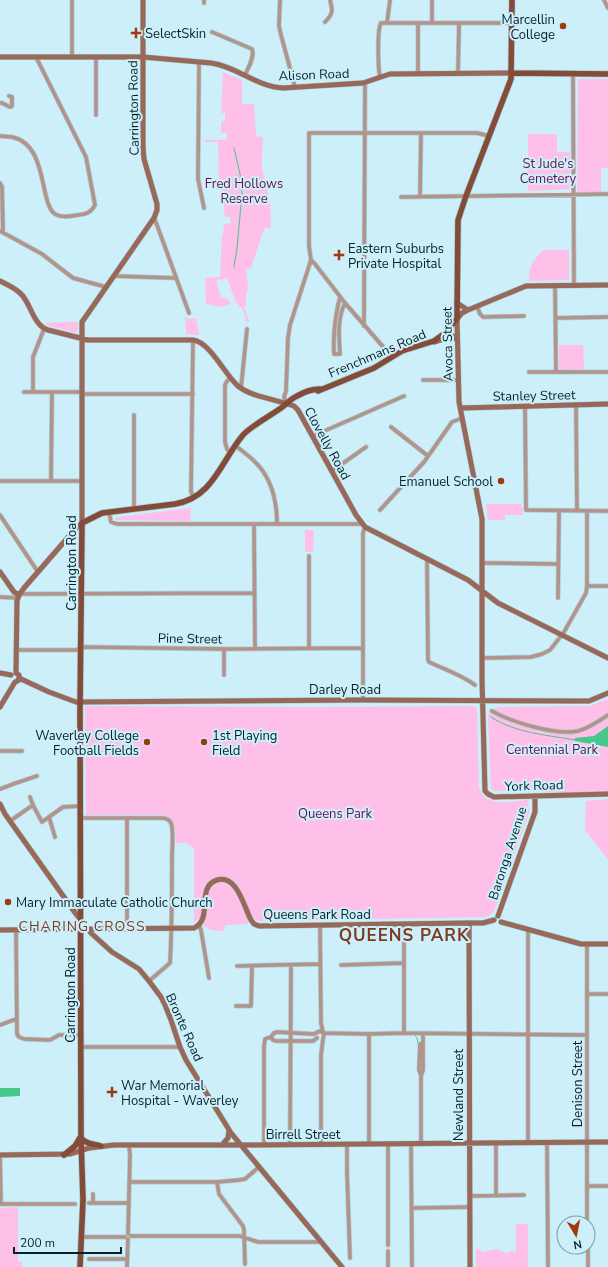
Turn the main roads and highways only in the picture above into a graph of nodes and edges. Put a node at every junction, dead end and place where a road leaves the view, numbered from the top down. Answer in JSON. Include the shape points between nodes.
{"nodes":[{"id":1,"x":143,"y":0,"type":"edge"},
{"id":2,"x":512,"y":0,"type":"edge"},
{"id":3,"x":0,"y":57,"type":"edge"},
{"id":4,"x":143,"y":57,"type":"junction"},
{"id":5,"x":512,"y":73,"type":"junction"},
{"id":6,"x":608,"y":74,"type":"edge"},
{"id":7,"x":0,"y":281,"type":"edge"},
{"id":8,"x":608,"y":285,"type":"edge"},
{"id":9,"x":457,"y":303,"type":"junction"},
{"id":10,"x":468,"y":310,"type":"junction"},
{"id":11,"x":457,"y":319,"type":"junction"},
{"id":12,"x":82,"y":339,"type":"junction"},
{"id":13,"x":458,"y":340,"type":"junction"},
{"id":14,"x":428,"y":343,"type":"junction"},
{"id":15,"x":287,"y":403,"type":"junction"},
{"id":16,"x":608,"y":404,"type":"edge"},
{"id":17,"x":460,"y":408,"type":"junction"},
{"id":18,"x":82,"y":523,"type":"junction"},
{"id":19,"x":72,"y":532,"type":"junction"},
{"id":20,"x":82,"y":538,"type":"junction"},
{"id":21,"x":0,"y":572,"type":"edge"},
{"id":22,"x":482,"y":574,"type":"junction"},
{"id":23,"x":468,"y":580,"type":"junction"},
{"id":24,"x":482,"y":591,"type":"junction"},
{"id":25,"x":19,"y":596,"type":"junction"},
{"id":26,"x":608,"y":658,"type":"edge"},
{"id":27,"x":0,"y":673,"type":"edge"},
{"id":28,"x":17,"y":678,"type":"junction"},
{"id":29,"x":608,"y":693,"type":"edge"},
{"id":30,"x":483,"y":698,"type":"junction"},
{"id":31,"x":80,"y":702,"type":"junction"},
{"id":32,"x":0,"y":707,"type":"edge"},
{"id":33,"x":608,"y":794,"type":"edge"},
{"id":34,"x":535,"y":796,"type":"junction"},
{"id":35,"x":548,"y":796,"type":"junction"},
{"id":36,"x":535,"y":803,"type":"junction"},
{"id":37,"x":0,"y":804,"type":"edge"},
{"id":38,"x":81,"y":900,"type":"junction"},
{"id":39,"x":69,"y":905,"type":"junction"},
{"id":40,"x":498,"y":916,"type":"junction"},
{"id":41,"x":494,"y":920,"type":"junction"},
{"id":42,"x":81,"y":921,"type":"junction"},
{"id":43,"x":501,"y":922,"type":"junction"},
{"id":44,"x":469,"y":923,"type":"junction"},
{"id":45,"x":84,"y":929,"type":"junction"},
{"id":46,"x":0,"y":930,"type":"edge"},
{"id":47,"x":608,"y":944,"type":"edge"},
{"id":48,"x":229,"y":1130,"type":"junction"},
{"id":49,"x":81,"y":1136,"type":"junction"},
{"id":50,"x":608,"y":1142,"type":"edge"},
{"id":51,"x":469,"y":1144,"type":"junction"},
{"id":52,"x":222,"y":1145,"type":"junction"},
{"id":53,"x":240,"y":1145,"type":"junction"},
{"id":54,"x":100,"y":1146,"type":"junction"},
{"id":55,"x":82,"y":1151,"type":"junction"},
{"id":56,"x":0,"y":1155,"type":"edge"},
{"id":57,"x":64,"y":1155,"type":"junction"},
{"id":58,"x":80,"y":1267,"type":"edge"},
{"id":59,"x":342,"y":1267,"type":"edge"},
{"id":60,"x":470,"y":1267,"type":"edge"}],
"edges":[{"from":1,"to":4,"type":"main road","name":"Carrington Road"},
{"from":2,"to":5,"type":"main road","name":"Avoca Street"},
{"from":3,"to":4,"type":"main road","name":"Alison Road"},
{"from":4,"to":5,"type":"main road","name":"Alison Road","via":[[221,65],[274,87],[365,82],[390,74]]},
{"from":4,"to":12,"type":"main road","name":"Carrington Road","via":[[142,146],[157,210],[82,322]]},
{"from":5,"to":6,"type":"main road","name":"Alison Road"},
{"from":5,"to":9,"type":"main road","name":"Avoca Street","via":[[458,223]]},
{"from":7,"to":12,"type":"main road","via":[[21,293],[44,329]]},
{"from":8,"to":10,"type":"main road","via":[[526,286]]},
{"from":9,"to":10,"type":"main road"},
{"from":9,"to":11,"type":"main road","name":"Avoca Street"},
{"from":10,"to":11,"type":"main road"},
{"from":11,"to":13,"type":"main road","name":"Avoca Street"},
{"from":11,"to":14,"type":"main road","name":"Frenchmans Road","via":[[441,336]]},
{"from":12,"to":15,"type":"main road","name":"Clovelly Road","via":[[199,341],[241,388],[249,393]]},
{"from":12,"to":18,"type":"main road","name":"Carrington Road"},
{"from":13,"to":14,"type":"main road","via":[[453,336]]},
{"from":13,"to":17,"type":"main road","name":"Avoca Street"},
{"from":14,"to":15,"type":"main road","name":"Frenchmans Road","via":[[402,351],[366,372]]},
{"from":15,"to":18,"type":"main road","name":"Frenchmans Road","via":[[244,434],[210,484],[200,494],[181,503],[109,512]]},
{"from":15,"to":23,"type":"main road","name":"Clovelly Road","via":[[298,410],[363,525]]},
{"from":16,"to":17,"type":"main road","name":"Stanley Street"},
{"from":17,"to":22,"type":"main road","name":"Avoca Street","via":[[482,516]]},
{"from":18,"to":19,"type":"main road"},
{"from":18,"to":20,"type":"main road","name":"Carrington Road"},
{"from":19,"to":20,"type":"main road","via":[[78,533]]},
{"from":19,"to":25,"type":"main road"},
{"from":20,"to":31,"type":"main road","name":"Carrington Road"},
{"from":21,"to":25,"type":"main road"},
{"from":22,"to":23,"type":"main road","via":[[477,580]]},
{"from":22,"to":24,"type":"main road","name":"Avoca Street"},
{"from":23,"to":24,"type":"main road"},
{"from":24,"to":26,"type":"main road","via":[[498,602]]},
{"from":24,"to":30,"type":"main road","name":"Avoca Street"},
{"from":25,"to":28,"type":"main road"},
{"from":27,"to":28,"type":"main road","via":[[11,675],[11,680]]},
{"from":28,"to":31,"type":"main road","name":"Darley Road"},
{"from":28,"to":32,"type":"main road"},
{"from":29,"to":30,"type":"main road","name":"Darley Road","via":[[589,701]]},
{"from":30,"to":31,"type":"main road","name":"Darley Road"},
{"from":30,"to":34,"type":"main road","name":"York Road","via":[[485,791],[494,797]]},
{"from":31,"to":38,"type":"main road","name":"Carrington Road"},
{"from":33,"to":35,"type":"main road","name":"York Road"},
{"from":34,"to":35,"type":"main road","name":"York Road"},
{"from":34,"to":36,"type":"main road","name":"Baronga Avenue"},
{"from":35,"to":36,"type":"main road"},
{"from":36,"to":40,"type":"main road","name":"Baronga Avenue","via":[[535,812]]},
{"from":37,"to":39,"type":"main road"},
{"from":38,"to":39,"type":"main road","via":[[75,905]]},
{"from":38,"to":42,"type":"main road","name":"Carrington Road"},
{"from":39,"to":42,"type":"main road"},
{"from":40,"to":41,"type":"main road"},
{"from":40,"to":43,"type":"main road"},
{"from":41,"to":43,"type":"main road","via":[[496,923]]},
{"from":41,"to":44,"type":"main road","name":"Queens Park Road"},
{"from":42,"to":45,"type":"main road","name":"Carrington Road"},
{"from":43,"to":47,"type":"main road","via":[[581,944]]},
{"from":44,"to":45,"type":"main road","name":"Queens Park Road","via":[[256,925],[249,917],[236,888],[232,883],[222,880],[208,887],[203,918],[194,928]]},
{"from":44,"to":51,"type":"main road","name":"Newland Street"},
{"from":45,"to":46,"type":"main road"},
{"from":45,"to":48,"type":"main road","name":"Bronte Road","via":[[150,981],[172,1020],[186,1060]]},
{"from":45,"to":49,"type":"main road","name":"Carrington Road"},
{"from":48,"to":52,"type":"main road","via":[[228,1138]]},
{"from":48,"to":53,"type":"main road","name":"Bronte Road"},
{"from":49,"to":54,"type":"main road","via":[[86,1142]]},
{"from":49,"to":55,"type":"main road","name":"Carrington Road"},
{"from":49,"to":57,"type":"main road","via":[[75,1146]]},
{"from":50,"to":51,"type":"main road","name":"Birrell Street"},
{"from":51,"to":53,"type":"main road","name":"Birrell Street"},
{"from":51,"to":60,"type":"main road","name":"Newland Street"},
{"from":52,"to":53,"type":"main road","name":"Birrell Street"},
{"from":52,"to":54,"type":"main road","name":"Birrell Street"},
{"from":53,"to":59,"type":"main road","name":"Bronte Road"},
{"from":54,"to":55,"type":"main road","name":"Birrell Street"},
{"from":55,"to":57,"type":"main road","name":"Birrell Street"},
{"from":55,"to":58,"type":"main road","name":"Carrington Road"},
{"from":56,"to":57,"type":"main road","name":"Birrell Street"}]}
